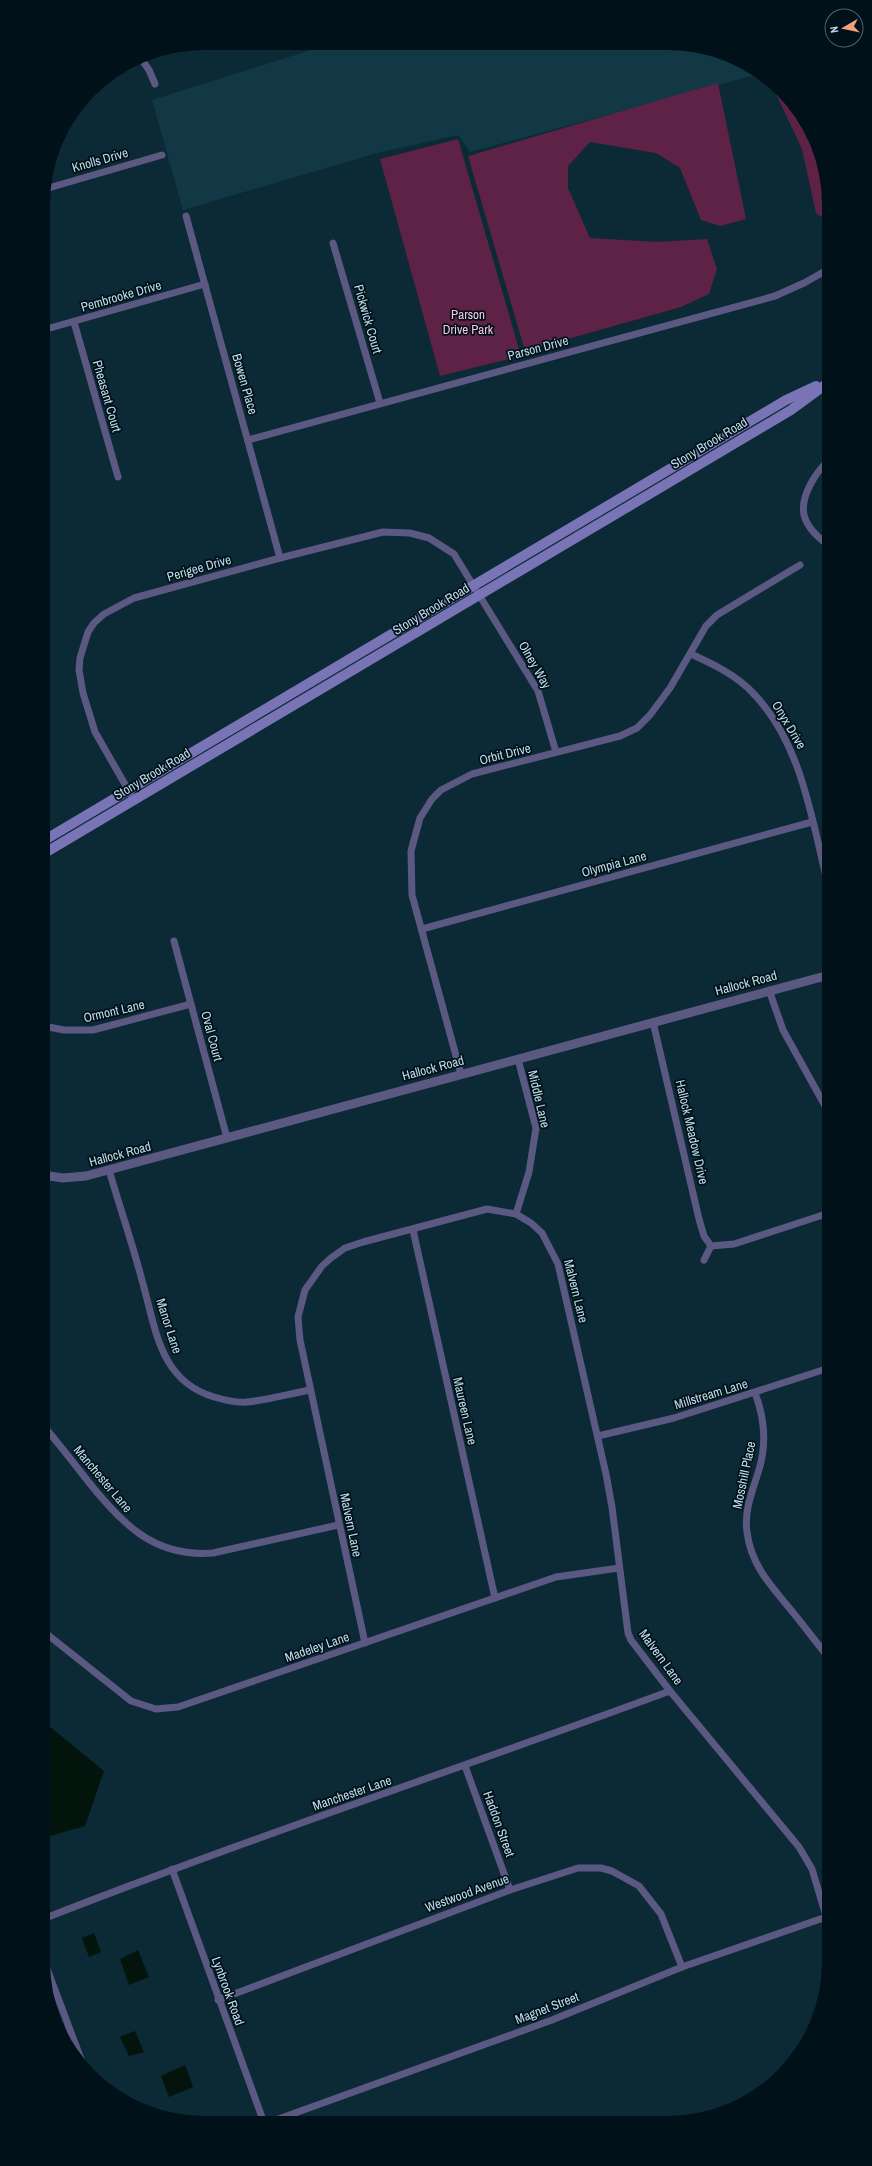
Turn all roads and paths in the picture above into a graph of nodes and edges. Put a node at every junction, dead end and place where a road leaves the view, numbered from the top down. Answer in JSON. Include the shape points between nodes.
{"nodes":[{"id":1,"x":144,"y":63,"type":"edge"},
{"id":2,"x":155,"y":84,"type":"dead end"},
{"id":3,"x":162,"y":155,"type":"dead end"},
{"id":4,"x":51,"y":186,"type":"edge"},
{"id":5,"x":186,"y":216,"type":"dead end"},
{"id":6,"x":333,"y":243,"type":"dead end"},
{"id":7,"x":822,"y":273,"type":"edge"},
{"id":8,"x":205,"y":284,"type":"junction"},
{"id":9,"x":74,"y":322,"type":"junction"},
{"id":10,"x":50,"y":328,"type":"edge"},
{"id":11,"x":822,"y":384,"type":"edge"},
{"id":12,"x":822,"y":386,"type":"edge"},
{"id":13,"x":380,"y":403,"type":"junction"},
{"id":14,"x":248,"y":440,"type":"junction"},
{"id":15,"x":822,"y":469,"type":"edge"},
{"id":16,"x":118,"y":477,"type":"dead end"},
{"id":17,"x":629,"y":492,"type":"junction"},
{"id":18,"x":635,"y":502,"type":"junction"},
{"id":19,"x":822,"y":539,"type":"edge"},
{"id":20,"x":280,"y":558,"type":"junction"},
{"id":21,"x":800,"y":565,"type":"dead end"},
{"id":22,"x":474,"y":584,"type":"junction"},
{"id":23,"x":480,"y":595,"type":"junction"},
{"id":24,"x":691,"y":654,"type":"junction"},
{"id":25,"x":285,"y":697,"type":"junction"},
{"id":26,"x":290,"y":707,"type":"junction"},
{"id":27,"x":556,"y":752,"type":"junction"},
{"id":28,"x":128,"y":790,"type":"junction"},
{"id":29,"x":134,"y":800,"type":"junction"},
{"id":30,"x":812,"y":822,"type":"junction"},
{"id":31,"x":50,"y":837,"type":"edge"},
{"id":32,"x":50,"y":850,"type":"edge"},
{"id":33,"x":822,"y":861,"type":"edge"},
{"id":34,"x":422,"y":929,"type":"junction"},
{"id":35,"x":174,"y":941,"type":"dead end"},
{"id":36,"x":822,"y":977,"type":"edge"},
{"id":37,"x":769,"y":990,"type":"junction"},
{"id":38,"x":190,"y":1004,"type":"junction"},
{"id":39,"x":654,"y":1022,"type":"junction"},
{"id":40,"x":50,"y":1027,"type":"edge"},
{"id":41,"x":518,"y":1059,"type":"junction"},
{"id":42,"x":461,"y":1074,"type":"junction"},
{"id":43,"x":822,"y":1100,"type":"edge"},
{"id":44,"x":227,"y":1138,"type":"junction"},
{"id":45,"x":109,"y":1170,"type":"junction"},
{"id":46,"x":50,"y":1176,"type":"edge"},
{"id":47,"x":516,"y":1214,"type":"junction"},
{"id":48,"x":822,"y":1215,"type":"edge"},
{"id":49,"x":413,"y":1230,"type":"junction"},
{"id":50,"x":711,"y":1246,"type":"junction"},
{"id":51,"x":704,"y":1260,"type":"dead end"},
{"id":52,"x":822,"y":1370,"type":"edge"},
{"id":53,"x":310,"y":1390,"type":"junction"},
{"id":54,"x":755,"y":1393,"type":"junction"},
{"id":55,"x":50,"y":1434,"type":"edge"},
{"id":56,"x":598,"y":1436,"type":"junction"},
{"id":57,"x":338,"y":1525,"type":"junction"},
{"id":58,"x":619,"y":1568,"type":"junction"},
{"id":59,"x":495,"y":1598,"type":"junction"},
{"id":60,"x":50,"y":1637,"type":"edge"},
{"id":61,"x":365,"y":1643,"type":"junction"},
{"id":62,"x":822,"y":1649,"type":"edge"},
{"id":63,"x":670,"y":1691,"type":"junction"},
{"id":64,"x":465,"y":1766,"type":"junction"},
{"id":65,"x":172,"y":1869,"type":"junction"},
{"id":66,"x":510,"y":1890,"type":"junction"},
{"id":67,"x":822,"y":1900,"type":"edge"},
{"id":68,"x":50,"y":1916,"type":"edge"},
{"id":69,"x":822,"y":1918,"type":"edge"},
{"id":70,"x":682,"y":1967,"type":"junction"},
{"id":71,"x":51,"y":1978,"type":"edge"},
{"id":72,"x":218,"y":2000,"type":"junction"},
{"id":73,"x":77,"y":2049,"type":"edge"},
{"id":74,"x":262,"y":2116,"type":"edge"},
{"id":75,"x":287,"y":2116,"type":"edge"}],
"edges":[{"from":1,"to":2,"type":"street"},
{"from":3,"to":4,"type":"street","name":"Knolls Drive"},
{"from":5,"to":8,"type":"street","name":"Bowen Place"},
{"from":6,"to":13,"type":"street","name":"Pickwick Court"},
{"from":7,"to":13,"type":"street","name":"Parson Drive","via":[[775,296]]},
{"from":8,"to":9,"type":"street","name":"Pembrooke Drive"},
{"from":8,"to":14,"type":"street","name":"Bowen Place"},
{"from":9,"to":10,"type":"street","name":"Pembrooke Drive"},
{"from":9,"to":16,"type":"street","name":"Pheasant Court"},
{"from":11,"to":17,"type":"main road","name":"Stony Brook Road","via":[[786,400]]},
{"from":12,"to":18,"type":"main road","name":"Stony Brook Road","via":[[791,410]]},
{"from":13,"to":14,"type":"street","name":"Parson Drive"},
{"from":14,"to":20,"type":"street","name":"Bowen Place"},
{"from":15,"to":19,"type":"street","via":[[813,480],[804,503],[804,514],[808,525]]},
{"from":17,"to":18,"type":"main road"},
{"from":17,"to":22,"type":"main road","name":"Stony Brook Road"},
{"from":18,"to":23,"type":"main road","name":"Stony Brook Road"},
{"from":20,"to":22,"type":"street","name":"Perigee Drive","via":[[371,534],[395,531],[410,533],[429,538],[454,554]]},
{"from":20,"to":28,"type":"street","name":"Perigee Drive","via":[[134,598],[104,614],[88,632],[79,670],[83,693],[95,732]]},
{"from":21,"to":24,"type":"street","name":"Orbit Drive","via":[[717,615],[706,626]]},
{"from":22,"to":23,"type":"street","name":"Perigee Drive"},
{"from":22,"to":25,"type":"main road","name":"Stony Brook Road"},
{"from":23,"to":26,"type":"main road","name":"Stony Brook Road"},
{"from":23,"to":27,"type":"street","name":"Olney Way","via":[[538,691]]},
{"from":24,"to":27,"type":"street","name":"Orbit Drive","via":[[660,702],[637,728],[620,736]]},
{"from":24,"to":30,"type":"street","name":"Onyx Drive","via":[[737,680],[752,692],[775,721],[796,762]]},
{"from":25,"to":26,"type":"main road"},
{"from":25,"to":28,"type":"main road","name":"Stony Brook Road"},
{"from":26,"to":29,"type":"main road","name":"Stony Brook Road"},
{"from":27,"to":34,"type":"street","name":"Orbit Drive","via":[[472,774],[441,790],[432,799],[420,818],[411,851],[412,895]]},
{"from":28,"to":29,"type":"street","name":"Perigee Drive"},
{"from":28,"to":31,"type":"main road","name":"Stony Brook Road"},
{"from":29,"to":32,"type":"main road","name":"Stony Brook Road"},
{"from":30,"to":33,"type":"street","name":"Onyx Drive"},
{"from":30,"to":34,"type":"street","name":"Olympia Lane"},
{"from":34,"to":42,"type":"street","name":"Orbit Drive"},
{"from":35,"to":38,"type":"street","name":"Oval Court"},
{"from":36,"to":37,"type":"street","name":"Hallock Road"},
{"from":37,"to":39,"type":"street","name":"Hallock Road"},
{"from":37,"to":43,"type":"street","via":[[783,1030]]},
{"from":38,"to":40,"type":"street","name":"Ormont Lane","via":[[93,1030]]},
{"from":38,"to":44,"type":"street","name":"Oval Court"},
{"from":39,"to":41,"type":"street","name":"Hallock Road"},
{"from":39,"to":50,"type":"street","name":"Hallock Meadow Drive","via":[[699,1219],[704,1236]]},
{"from":41,"to":42,"type":"street","name":"Hallock Road"},
{"from":41,"to":47,"type":"street","name":"Middle Lane","via":[[536,1128],[529,1172]]},
{"from":42,"to":44,"type":"street","name":"Hallock Road"},
{"from":44,"to":45,"type":"street","name":"Hallock Road"},
{"from":45,"to":46,"type":"street","name":"Hallock Road","via":[[71,1178]]},
{"from":45,"to":53,"type":"street","name":"Manor Lane","via":[[158,1340],[172,1369],[202,1394],[222,1399],[247,1402]]},
{"from":47,"to":49,"type":"street","name":"Malvern Lane","via":[[487,1209]]},
{"from":47,"to":56,"type":"street","name":"Malvern Lane","via":[[542,1233],[558,1264]]},
{"from":48,"to":50,"type":"street","via":[[734,1244]]},
{"from":49,"to":53,"type":"street","name":"Malvern Lane","via":[[345,1248],[322,1266],[305,1290],[298,1317]]},
{"from":49,"to":59,"type":"street","name":"Maureen Lane"},
{"from":50,"to":51,"type":"street"},
{"from":52,"to":54,"type":"street","name":"Millstream Lane"},
{"from":53,"to":57,"type":"street","name":"Malvern Lane"},
{"from":54,"to":56,"type":"street","name":"Millstream Lane","via":[[648,1426]]},
{"from":54,"to":62,"type":"street","name":"Mosshill Place","via":[[762,1416],[764,1438],[761,1462],[750,1494],[746,1519],[750,1546],[761,1573]]},
{"from":55,"to":57,"type":"street","name":"Manchester Lane","via":[[117,1516],[138,1534],[157,1545],[197,1554]]},
{"from":56,"to":58,"type":"street","name":"Malvern Lane","via":[[612,1507]]},
{"from":57,"to":61,"type":"street","name":"Malvern Lane"},
{"from":58,"to":59,"type":"street","name":"Madeley Lane","via":[[556,1577]]},
{"from":58,"to":63,"type":"street","name":"Malvern Lane","via":[[631,1640]]},
{"from":59,"to":61,"type":"street","name":"Madeley Lane"},
{"from":60,"to":61,"type":"street","name":"Madeley Lane","via":[[131,1701],[156,1709],[178,1707],[198,1701]]},
{"from":63,"to":64,"type":"street","name":"Manchester Lane"},
{"from":63,"to":67,"type":"street","name":"Malvern Lane","via":[[799,1847],[812,1869]]},
{"from":64,"to":65,"type":"street","name":"Manchester Lane"},
{"from":64,"to":66,"type":"street","name":"Haddon Street"},
{"from":65,"to":68,"type":"street","name":"Manchester Lane"},
{"from":65,"to":72,"type":"street","name":"Lynbrook Road"},
{"from":66,"to":70,"type":"street","name":"Westwood Avenue","via":[[578,1868],[601,1868],[625,1877],[639,1886],[661,1914]]},
{"from":66,"to":72,"type":"street","name":"Westwood Avenue"},
{"from":69,"to":70,"type":"street","name":"Magnet Street"},
{"from":70,"to":75,"type":"street","name":"Magnet Street","via":[[552,2020]]},
{"from":71,"to":73,"type":"street"},
{"from":72,"to":74,"type":"street","name":"Lynbrook Road"}]}
